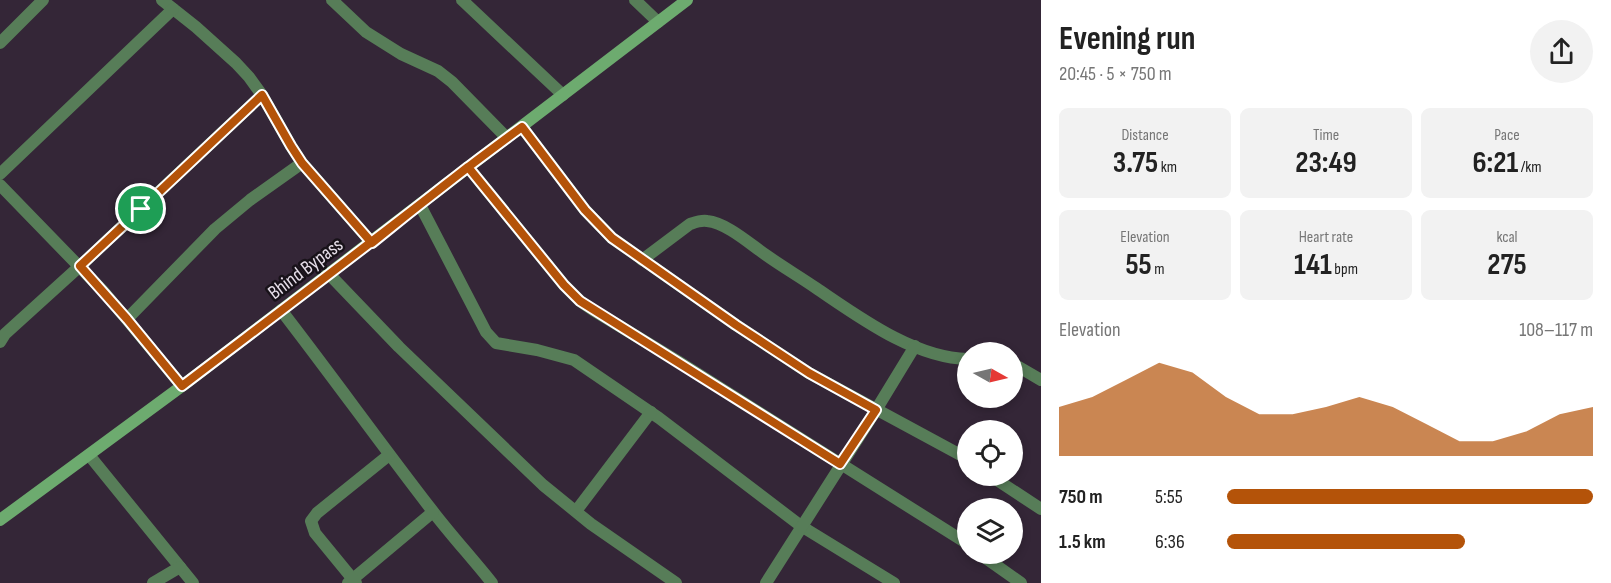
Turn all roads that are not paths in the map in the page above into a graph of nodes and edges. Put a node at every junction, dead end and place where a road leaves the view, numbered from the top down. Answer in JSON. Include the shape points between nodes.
{"nodes":[{"id":1,"x":43,"y":0,"type":"edge"},
{"id":2,"x":162,"y":0,"type":"edge"},
{"id":3,"x":332,"y":0,"type":"edge"},
{"id":4,"x":462,"y":0,"type":"edge"},
{"id":5,"x":635,"y":0,"type":"edge"},
{"id":6,"x":687,"y":0,"type":"edge"},
{"id":7,"x":173,"y":9,"type":"junction"},
{"id":8,"x":658,"y":22,"type":"junction"},
{"id":9,"x":0,"y":43,"type":"edge"},
{"id":10,"x":262,"y":95,"type":"junction"},
{"id":11,"x":563,"y":95,"type":"junction"},
{"id":12,"x":522,"y":127,"type":"junction"},
{"id":13,"x":507,"y":138,"type":"junction"},
{"id":14,"x":302,"y":163,"type":"junction"},
{"id":15,"x":468,"y":167,"type":"junction"},
{"id":16,"x":0,"y":174,"type":"edge"},
{"id":17,"x":0,"y":185,"type":"edge"},
{"id":18,"x":420,"y":205,"type":"junction"},
{"id":19,"x":372,"y":243,"type":"junction"},
{"id":20,"x":642,"y":260,"type":"junction"},
{"id":21,"x":80,"y":266,"type":"junction"},
{"id":22,"x":329,"y":274,"type":"junction"},
{"id":23,"x":281,"y":310,"type":"junction"},
{"id":24,"x":127,"y":319,"type":"junction"},
{"id":25,"x":0,"y":342,"type":"edge"},
{"id":26,"x":915,"y":346,"type":"junction"},
{"id":27,"x":957,"y":358,"type":"edge"},
{"id":28,"x":1023,"y":369,"type":"edge"},
{"id":29,"x":1041,"y":380,"type":"edge"},
{"id":30,"x":182,"y":386,"type":"junction"},
{"id":31,"x":876,"y":410,"type":"junction"},
{"id":32,"x":651,"y":412,"type":"junction"},
{"id":33,"x":957,"y":453,"type":"edge"},
{"id":34,"x":89,"y":455,"type":"junction"},
{"id":35,"x":389,"y":455,"type":"junction"},
{"id":36,"x":840,"y":464,"type":"junction"},
{"id":37,"x":1006,"y":486,"type":"edge"},
{"id":38,"x":1041,"y":509,"type":"edge"},
{"id":39,"x":576,"y":511,"type":"junction"},
{"id":40,"x":433,"y":512,"type":"junction"},
{"id":41,"x":2,"y":515,"type":"edge"},
{"id":42,"x":801,"y":526,"type":"junction"},
{"id":43,"x":957,"y":537,"type":"edge"},
{"id":44,"x":994,"y":564,"type":"edge"},
{"id":45,"x":180,"y":567,"type":"junction"},
{"id":46,"x":352,"y":582,"type":"edge"},
{"id":47,"x":153,"y":583,"type":"edge"},
{"id":48,"x":193,"y":583,"type":"edge"},
{"id":49,"x":492,"y":583,"type":"edge"},
{"id":50,"x":676,"y":583,"type":"edge"},
{"id":51,"x":766,"y":583,"type":"edge"},
{"id":52,"x":894,"y":583,"type":"edge"},
{"id":53,"x":1021,"y":583,"type":"edge"}],
"edges":[{"from":1,"to":9,"type":"street"},
{"from":2,"to":7,"type":"street"},
{"from":3,"to":13,"type":"street","via":[[366,32],[452,82]]},
{"from":4,"to":11,"type":"street"},
{"from":5,"to":8,"type":"street"},
{"from":6,"to":8,"type":"street","name":"Bhind Bypass"},
{"from":7,"to":10,"type":"street","via":[[236,63]]},
{"from":7,"to":16,"type":"street"},
{"from":8,"to":11,"type":"street","name":"Bhind Bypass"},
{"from":10,"to":14,"type":"street"},
{"from":10,"to":21,"type":"street"},
{"from":11,"to":12,"type":"street","name":"Bhind Bypass"},
{"from":12,"to":13,"type":"street","name":"Bhind Bypass"},
{"from":12,"to":20,"type":"street","via":[[585,210],[612,238]]},
{"from":13,"to":15,"type":"street","name":"Bhind Bypass"},
{"from":14,"to":19,"type":"street"},
{"from":14,"to":24,"type":"street","via":[[215,228]]},
{"from":15,"to":18,"type":"street","name":"Bhind Bypass"},
{"from":15,"to":36,"type":"street","via":[[580,301]]},
{"from":17,"to":21,"type":"street"},
{"from":18,"to":19,"type":"street","name":"Bhind Bypass"},
{"from":18,"to":32,"type":"street","via":[[486,332],[496,343],[574,360]]},
{"from":19,"to":22,"type":"street","name":"Bhind Bypass"},
{"from":20,"to":26,"type":"street","via":[[690,224],[708,221],[748,242],[859,316]]},
{"from":20,"to":31,"type":"street","via":[[809,373]]},
{"from":21,"to":24,"type":"street"},
{"from":21,"to":25,"type":"street"},
{"from":22,"to":23,"type":"street","name":"Bhind Bypass"},
{"from":22,"to":39,"type":"street","via":[[399,347]]},
{"from":23,"to":30,"type":"street","name":"Bhind Bypass"},
{"from":23,"to":35,"type":"street"},
{"from":24,"to":30,"type":"street"},
{"from":26,"to":27,"type":"street"},
{"from":26,"to":31,"type":"street"},
{"from":28,"to":29,"type":"street"},
{"from":30,"to":34,"type":"street","name":"Bhind Bypass"},
{"from":31,"to":33,"type":"street"},
{"from":31,"to":36,"type":"street"},
{"from":32,"to":39,"type":"street"},
{"from":32,"to":42,"type":"street"},
{"from":34,"to":41,"type":"street","name":"Bhind Bypass"},
{"from":34,"to":45,"type":"street"},
{"from":35,"to":40,"type":"street"},
{"from":35,"to":46,"type":"street","via":[[311,521],[315,533]]},
{"from":36,"to":42,"type":"street"},
{"from":36,"to":43,"type":"street"},
{"from":37,"to":38,"type":"street"},
{"from":39,"to":50,"type":"street"},
{"from":40,"to":46,"type":"street"},
{"from":40,"to":49,"type":"street"},
{"from":42,"to":51,"type":"street"},
{"from":42,"to":52,"type":"street"},
{"from":44,"to":53,"type":"street"},
{"from":45,"to":47,"type":"street"},
{"from":45,"to":48,"type":"street"}]}
